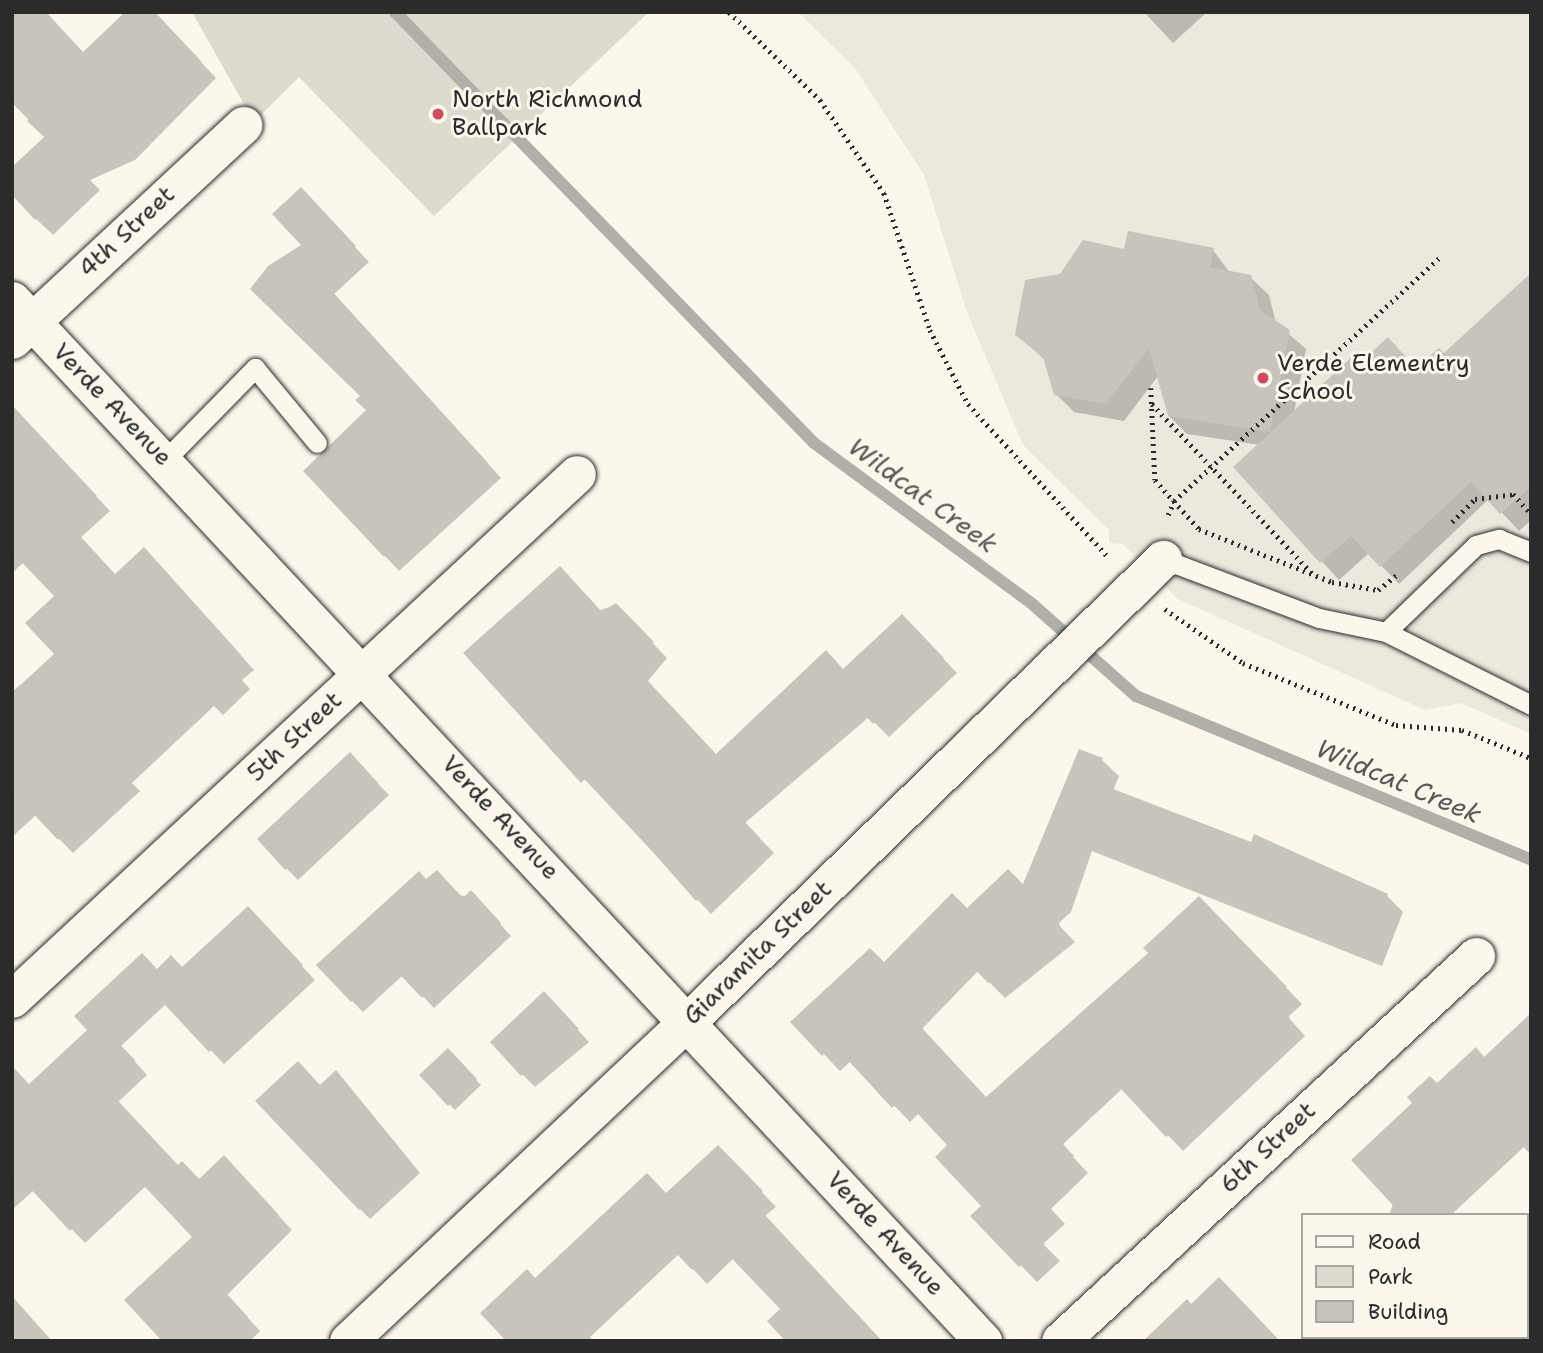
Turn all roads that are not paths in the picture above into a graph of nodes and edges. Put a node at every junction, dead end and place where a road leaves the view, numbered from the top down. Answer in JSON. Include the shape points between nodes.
{"nodes":[{"id":1,"x":243,"y":125,"type":"dead end"},
{"id":2,"x":19,"y":321,"type":"edge"},
{"id":3,"x":317,"y":443,"type":"dead end"},
{"id":4,"x":164,"y":460,"type":"junction"},
{"id":5,"x":576,"y":474,"type":"dead end"},
{"id":6,"x":1531,"y":552,"type":"edge"},
{"id":7,"x":1163,"y":559,"type":"joint"},
{"id":8,"x":1386,"y":632,"type":"junction"},
{"id":9,"x":365,"y":672,"type":"junction"},
{"id":10,"x":1531,"y":705,"type":"edge"},
{"id":11,"x":1476,"y":956,"type":"dead end"},
{"id":12,"x":12,"y":999,"type":"edge"},
{"id":13,"x":688,"y":1021,"type":"junction"},
{"id":14,"x":348,"y":1341,"type":"edge"},
{"id":15,"x":983,"y":1341,"type":"edge"},
{"id":16,"x":1060,"y":1341,"type":"edge"}],
"edges":[{"from":1,"to":2,"type":"street","name":"4th Street"},
{"from":2,"to":4,"type":"street","name":"Verde Avenue"},
{"from":3,"to":4,"type":"lane","via":[[256,368]]},
{"from":4,"to":9,"type":"street","name":"Verde Avenue"},
{"from":5,"to":9,"type":"street","name":"5th Street"},
{"from":6,"to":8,"type":"lane","via":[[1499,539],[1476,545]]},
{"from":7,"to":8,"type":"lane","via":[[1319,618]]},
{"from":7,"to":13,"type":"street","name":"Giaramita Street"},
{"from":8,"to":10,"type":"lane"},
{"from":9,"to":12,"type":"street","name":"5th Street"},
{"from":9,"to":13,"type":"street","name":"Verde Avenue"},
{"from":11,"to":16,"type":"street","name":"6th Street"},
{"from":13,"to":14,"type":"street","name":"Giaramita Street"},
{"from":13,"to":15,"type":"street","name":"Verde Avenue"}]}
